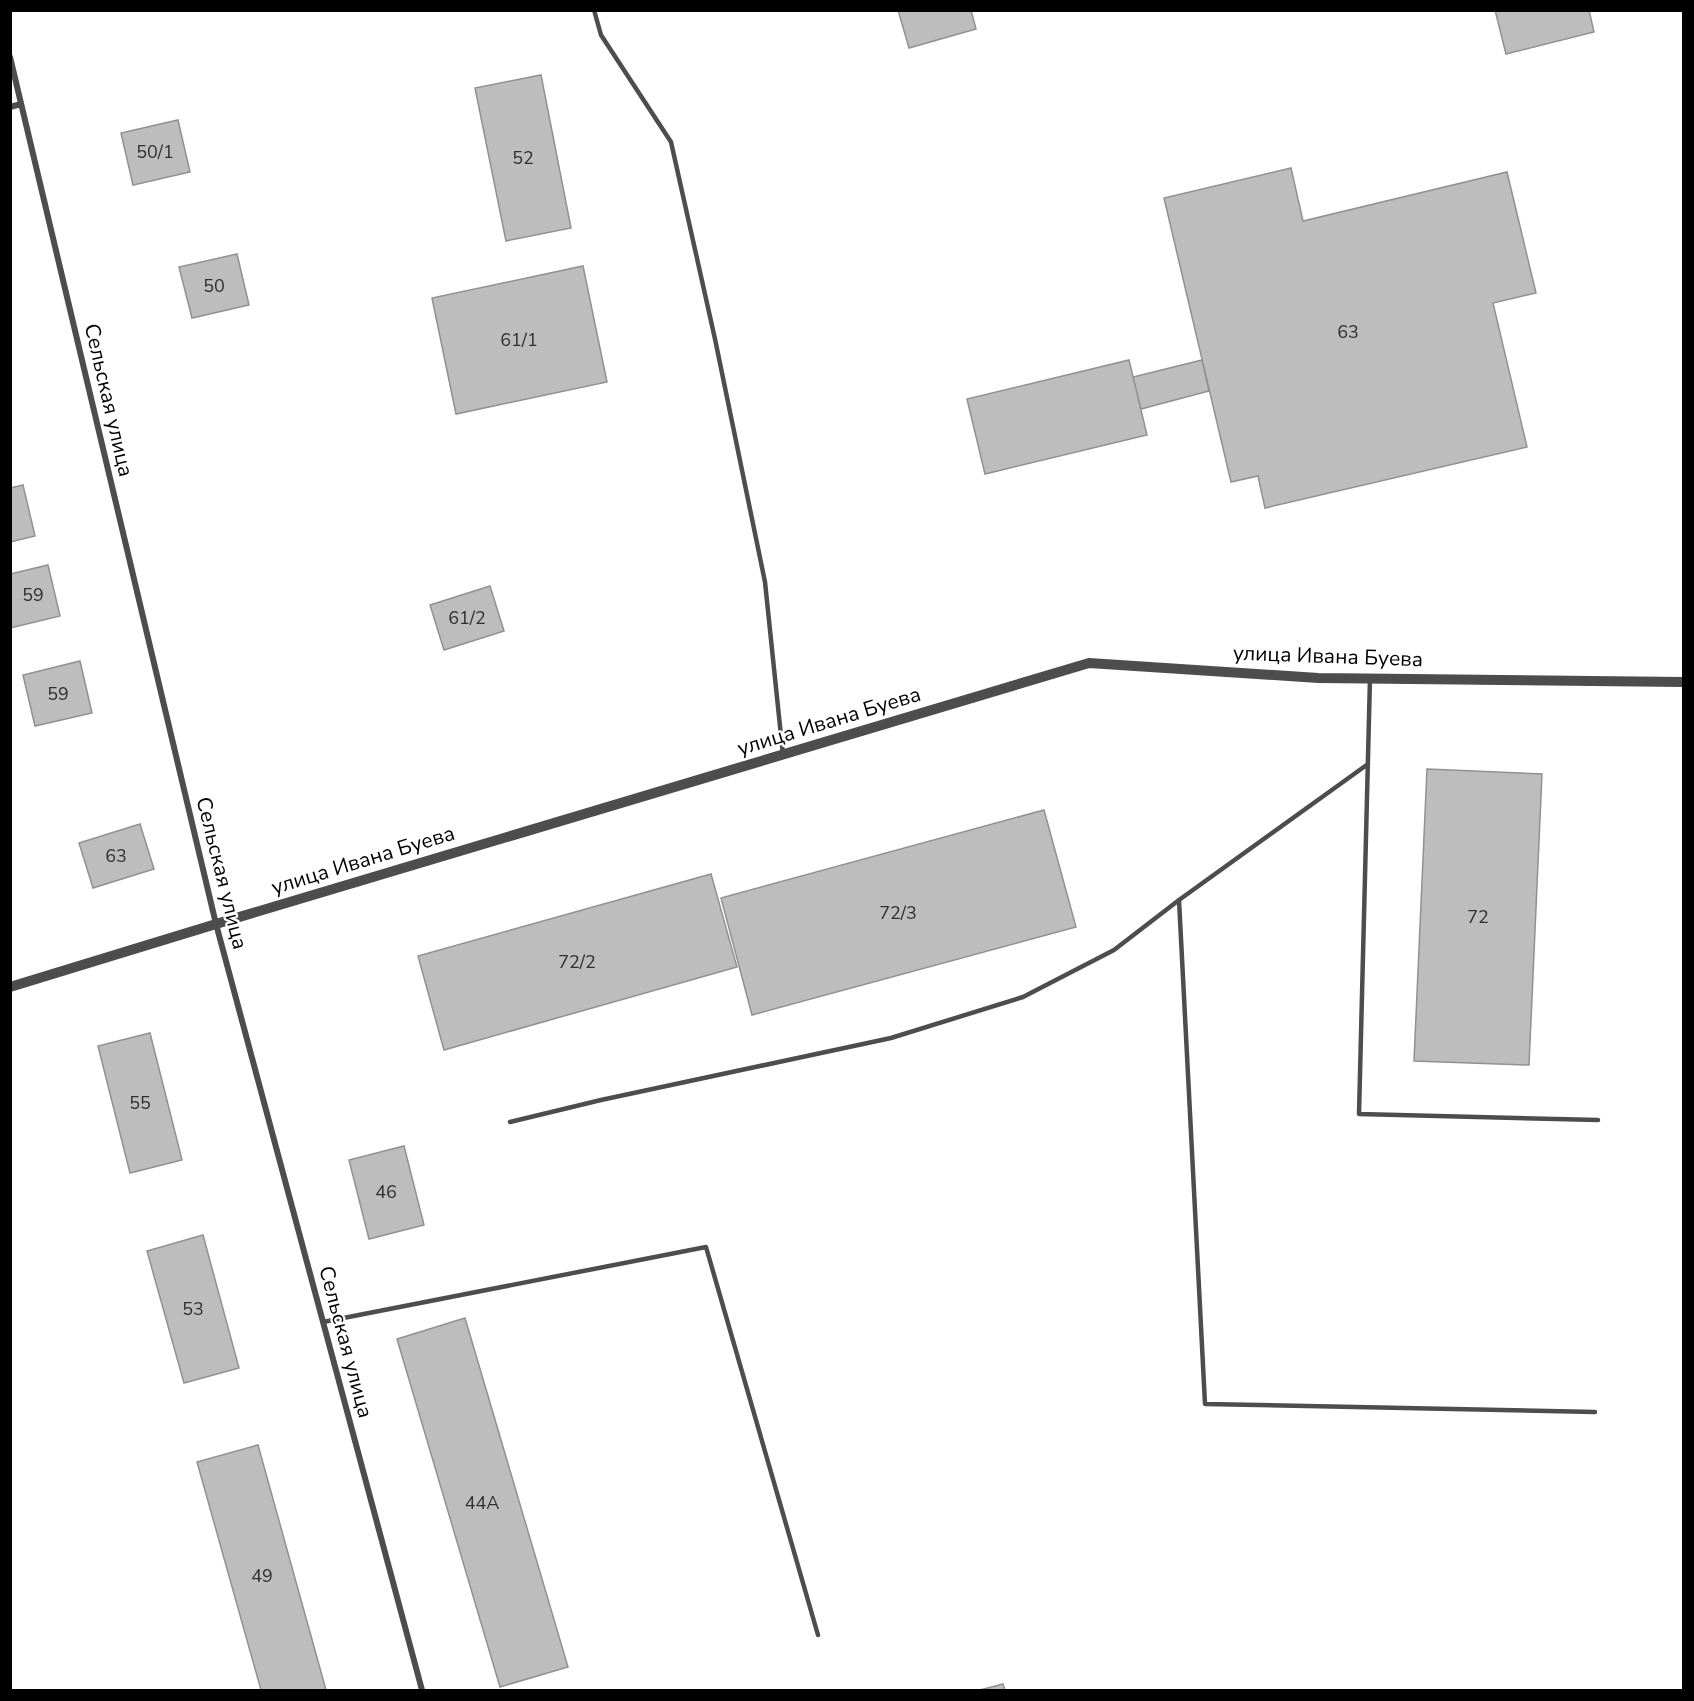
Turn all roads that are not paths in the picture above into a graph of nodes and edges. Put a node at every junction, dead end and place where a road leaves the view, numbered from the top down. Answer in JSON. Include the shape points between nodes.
{"nodes":[{"id":1,"x":594,"y":10,"type":"edge"},
{"id":2,"x":10,"y":57,"type":"edge"},
{"id":3,"x":21,"y":104,"type":"junction"},
{"id":4,"x":10,"y":107,"type":"edge"},
{"id":5,"x":1370,"y":678,"type":"junction"},
{"id":6,"x":1683,"y":682,"type":"edge"},
{"id":7,"x":783,"y":755,"type":"junction"},
{"id":8,"x":1368,"y":764,"type":"junction"},
{"id":9,"x":1179,"y":900,"type":"junction"},
{"id":10,"x":216,"y":924,"type":"junction"},
{"id":11,"x":10,"y":987,"type":"edge"},
{"id":12,"x":1598,"y":1120,"type":"dead end"},
{"id":13,"x":510,"y":1122,"type":"dead end"},
{"id":14,"x":323,"y":1322,"type":"junction"},
{"id":15,"x":1595,"y":1412,"type":"dead end"},
{"id":16,"x":818,"y":1635,"type":"dead end"},
{"id":17,"x":422,"y":1690,"type":"edge"}],
"edges":[{"from":1,"to":7,"type":"lane","via":[[601,35],[671,142],[765,582]]},
{"from":2,"to":3,"type":"street","name":"Сельская улица"},
{"from":3,"to":4,"type":"street"},
{"from":3,"to":10,"type":"street","name":"Сельская улица"},
{"from":5,"to":6,"type":"street","name":"улица Ивана Буева"},
{"from":5,"to":7,"type":"street","name":"улица Ивана Буева","via":[[1089,663]]},
{"from":5,"to":8,"type":"lane"},
{"from":7,"to":10,"type":"street","name":"улица Ивана Буева"},
{"from":8,"to":9,"type":"lane"},
{"from":8,"to":12,"type":"lane","via":[[1359,1114]]},
{"from":9,"to":13,"type":"lane","via":[[1113,950],[1023,997],[891,1038]]},
{"from":9,"to":15,"type":"lane","via":[[1205,1404]]},
{"from":10,"to":11,"type":"street","name":"улица Ивана Буева"},
{"from":10,"to":14,"type":"street","name":"Сельская улица"},
{"from":14,"to":16,"type":"lane","via":[[705,1247]]},
{"from":14,"to":17,"type":"street","name":"Сельская улица"}]}
